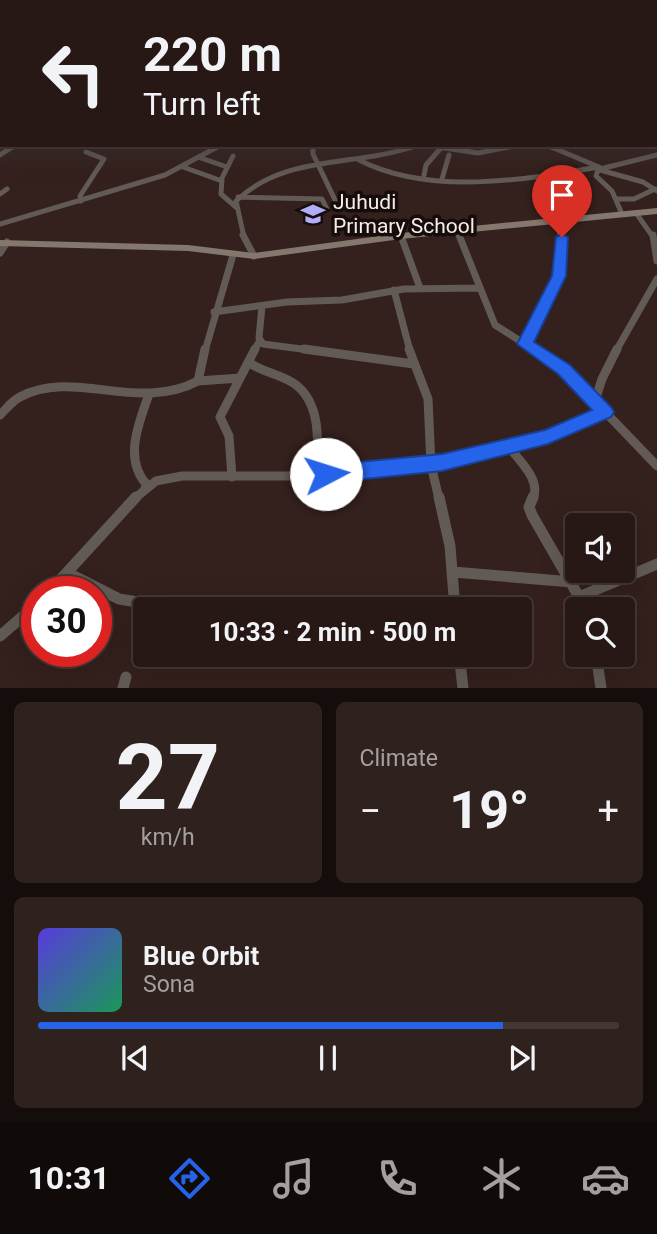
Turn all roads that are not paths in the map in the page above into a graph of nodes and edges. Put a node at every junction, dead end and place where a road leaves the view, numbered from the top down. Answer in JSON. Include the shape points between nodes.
{"nodes":[{"id":1,"x":217,"y":147,"type":"edge"},
{"id":2,"x":313,"y":147,"type":"edge"},
{"id":3,"x":413,"y":147,"type":"edge"},
{"id":4,"x":433,"y":147,"type":"edge"},
{"id":5,"x":508,"y":147,"type":"edge"},
{"id":6,"x":551,"y":147,"type":"edge"},
{"id":7,"x":440,"y":149,"type":"junction"},
{"id":8,"x":86,"y":152,"type":"dead end"},
{"id":9,"x":449,"y":155,"type":"dead end"},
{"id":10,"x":657,"y":155,"type":"edge"},
{"id":11,"x":233,"y":156,"type":"dead end"},
{"id":12,"x":201,"y":158,"type":"junction"},
{"id":13,"x":359,"y":160,"type":"junction"},
{"id":14,"x":319,"y":164,"type":"junction"},
{"id":15,"x":183,"y":167,"type":"junction"},
{"id":16,"x":227,"y":167,"type":"junction"},
{"id":17,"x":600,"y":169,"type":"junction"},
{"id":18,"x":424,"y":175,"type":"junction"},
{"id":19,"x":442,"y":179,"type":"junction"},
{"id":20,"x":222,"y":181,"type":"junction"},
{"id":21,"x":7,"y":189,"type":"dead end"},
{"id":22,"x":656,"y":190,"type":"edge"},
{"id":23,"x":0,"y":194,"type":"edge"},
{"id":24,"x":238,"y":197,"type":"junction"},
{"id":25,"x":617,"y":199,"type":"junction"},
{"id":26,"x":81,"y":201,"type":"junction"},
{"id":27,"x":336,"y":202,"type":"dead end"},
{"id":28,"x":237,"y":208,"type":"junction"},
{"id":29,"x":327,"y":209,"type":"dead end"},
{"id":30,"x":657,"y":211,"type":"edge"},
{"id":31,"x":636,"y":213,"type":"junction"},
{"id":32,"x":622,"y":215,"type":"junction"},
{"id":33,"x":556,"y":222,"type":"junction"},
{"id":34,"x":0,"y":225,"type":"edge"},
{"id":35,"x":458,"y":232,"type":"junction"},
{"id":36,"x":401,"y":236,"type":"junction"},
{"id":37,"x":3,"y":243,"type":"edge"},
{"id":38,"x":0,"y":253,"type":"edge"},
{"id":39,"x":233,"y":255,"type":"junction"},
{"id":40,"x":254,"y":256,"type":"junction"},
{"id":41,"x":657,"y":261,"type":"edge"},
{"id":42,"x":657,"y":279,"type":"edge"},
{"id":43,"x":420,"y":288,"type":"junction"},
{"id":44,"x":479,"y":288,"type":"junction"},
{"id":45,"x":394,"y":290,"type":"junction"},
{"id":46,"x":262,"y":306,"type":"junction"},
{"id":47,"x":214,"y":312,"type":"junction"},
{"id":48,"x":259,"y":342,"type":"junction"},
{"id":49,"x":525,"y":344,"type":"junction"},
{"id":50,"x":248,"y":362,"type":"junction"},
{"id":51,"x":414,"y":364,"type":"junction"},
{"id":52,"x":240,"y":378,"type":"junction"},
{"id":53,"x":198,"y":381,"type":"junction"},
{"id":54,"x":149,"y":394,"type":"junction"},
{"id":55,"x":16,"y":398,"type":"junction"},
{"id":56,"x":0,"y":400,"type":"edge"},
{"id":57,"x":595,"y":401,"type":"junction"},
{"id":58,"x":605,"y":412,"type":"junction"},
{"id":59,"x":0,"y":415,"type":"edge"},
{"id":60,"x":510,"y":447,"type":"junction"},
{"id":61,"x":431,"y":465,"type":"junction"},
{"id":62,"x":657,"y":466,"type":"edge"},
{"id":63,"x":317,"y":475,"type":"junction"},
{"id":64,"x":232,"y":477,"type":"junction"},
{"id":65,"x":145,"y":488,"type":"junction"},
{"id":66,"x":657,"y":564,"type":"edge"},
{"id":67,"x":565,"y":570,"type":"edge"},
{"id":68,"x":453,"y":572,"type":"junction"},
{"id":69,"x":68,"y":573,"type":"junction"},
{"id":70,"x":65,"y":576,"type":"edge"},
{"id":71,"x":565,"y":581,"type":"edge"},
{"id":72,"x":573,"y":583,"type":"edge"},
{"id":73,"x":580,"y":596,"type":"joint"},
{"id":74,"x":455,"y":597,"type":"edge"},
{"id":75,"x":133,"y":601,"type":"edge"},
{"id":76,"x":21,"y":618,"type":"edge"},
{"id":77,"x":0,"y":636,"type":"edge"},
{"id":78,"x":461,"y":667,"type":"edge"},
{"id":79,"x":598,"y":667,"type":"edge"},
{"id":80,"x":463,"y":688,"type":"edge"},
{"id":81,"x":601,"y":688,"type":"edge"}],
"edges":[{"from":1,"to":12,"type":"street"},
{"from":2,"to":14,"type":"street"},
{"from":3,"to":13,"type":"street","via":[[389,157]]},
{"from":4,"to":7,"type":"street"},
{"from":5,"to":7,"type":"street","via":[[478,153]]},
{"from":6,"to":17,"type":"street"},
{"from":7,"to":18,"type":"street"},
{"from":8,"to":26,"type":"street","via":[[104,159]]},
{"from":9,"to":19,"type":"street"},
{"from":10,"to":17,"type":"street"},
{"from":11,"to":16,"type":"street"},
{"from":12,"to":15,"type":"street"},
{"from":12,"to":16,"type":"street"},
{"from":13,"to":14,"type":"street"},
{"from":13,"to":18,"type":"street","via":[[382,172]]},
{"from":14,"to":24,"type":"street","via":[[276,174]]},
{"from":14,"to":27,"type":"street"},
{"from":15,"to":20,"type":"street"},
{"from":15,"to":26,"type":"street"},
{"from":16,"to":20,"type":"street"},
{"from":17,"to":19,"type":"street","via":[[482,181]]},
{"from":17,"to":22,"type":"street"},
{"from":17,"to":25,"type":"street","via":[[596,176]]},
{"from":18,"to":19,"type":"street"},
{"from":20,"to":28,"type":"street","via":[[222,196]]},
{"from":21,"to":23,"type":"street"},
{"from":22,"to":25,"type":"street","via":[[634,199]]},
{"from":24,"to":28,"type":"street"},
{"from":24,"to":29,"type":"street","via":[[322,199]]},
{"from":25,"to":32,"type":"street"},
{"from":26,"to":34,"type":"street"},
{"from":28,"to":40,"type":"street","via":[[242,234]]},
{"from":30,"to":31,"type":"street"},
{"from":31,"to":32,"type":"street"},
{"from":31,"to":41,"type":"street","via":[[653,234]]},
{"from":32,"to":33,"type":"street"},
{"from":33,"to":35,"type":"street"},
{"from":33,"to":49,"type":"street","via":[[562,237],[561,271]]},
{"from":35,"to":36,"type":"street"},
{"from":35,"to":44,"type":"street"},
{"from":36,"to":40,"type":"street"},
{"from":36,"to":43,"type":"street"},
{"from":37,"to":38,"type":"street"},
{"from":37,"to":39,"type":"street","via":[[178,248]]},
{"from":39,"to":40,"type":"street"},
{"from":39,"to":47,"type":"street"},
{"from":42,"to":57,"type":"street","via":[[607,366]]},
{"from":43,"to":44,"type":"street"},
{"from":43,"to":45,"type":"street"},
{"from":44,"to":49,"type":"street","via":[[495,325]]},
{"from":45,"to":46,"type":"street","via":[[342,300]]},
{"from":45,"to":51,"type":"street"},
{"from":46,"to":47,"type":"street"},
{"from":46,"to":48,"type":"street"},
{"from":47,"to":53,"type":"street"},
{"from":48,"to":50,"type":"street"},
{"from":48,"to":51,"type":"street"},
{"from":49,"to":57,"type":"street","via":[[554,361]]},
{"from":50,"to":52,"type":"street"},
{"from":50,"to":63,"type":"street","via":[[301,390],[318,422]]},
{"from":51,"to":61,"type":"street","via":[[430,410]]},
{"from":52,"to":53,"type":"street"},
{"from":52,"to":64,"type":"street","via":[[220,417],[229,436]]},
{"from":53,"to":54,"type":"street","via":[[183,392]]},
{"from":54,"to":55,"type":"street","via":[[63,388]]},
{"from":54,"to":65,"type":"street","via":[[135,452],[136,474]]},
{"from":55,"to":56,"type":"street"},
{"from":55,"to":59,"type":"street"},
{"from":57,"to":58,"type":"street"},
{"from":58,"to":60,"type":"street"},
{"from":58,"to":62,"type":"street"},
{"from":60,"to":61,"type":"street"},
{"from":60,"to":67,"type":"street","via":[[534,480],[530,510]]},
{"from":61,"to":63,"type":"street"},
{"from":61,"to":68,"type":"street"},
{"from":63,"to":64,"type":"street"},
{"from":64,"to":65,"type":"street","via":[[170,478]]},
{"from":65,"to":69,"type":"street"},
{"from":66,"to":73,"type":"street"},
{"from":68,"to":71,"type":"street"},
{"from":68,"to":74,"type":"street"},
{"from":69,"to":70,"type":"street"},
{"from":69,"to":75,"type":"street","via":[[119,599]]},
{"from":72,"to":73,"type":"street"},
{"from":76,"to":77,"type":"street"},
{"from":78,"to":80,"type":"street"},
{"from":79,"to":81,"type":"street"}]}
